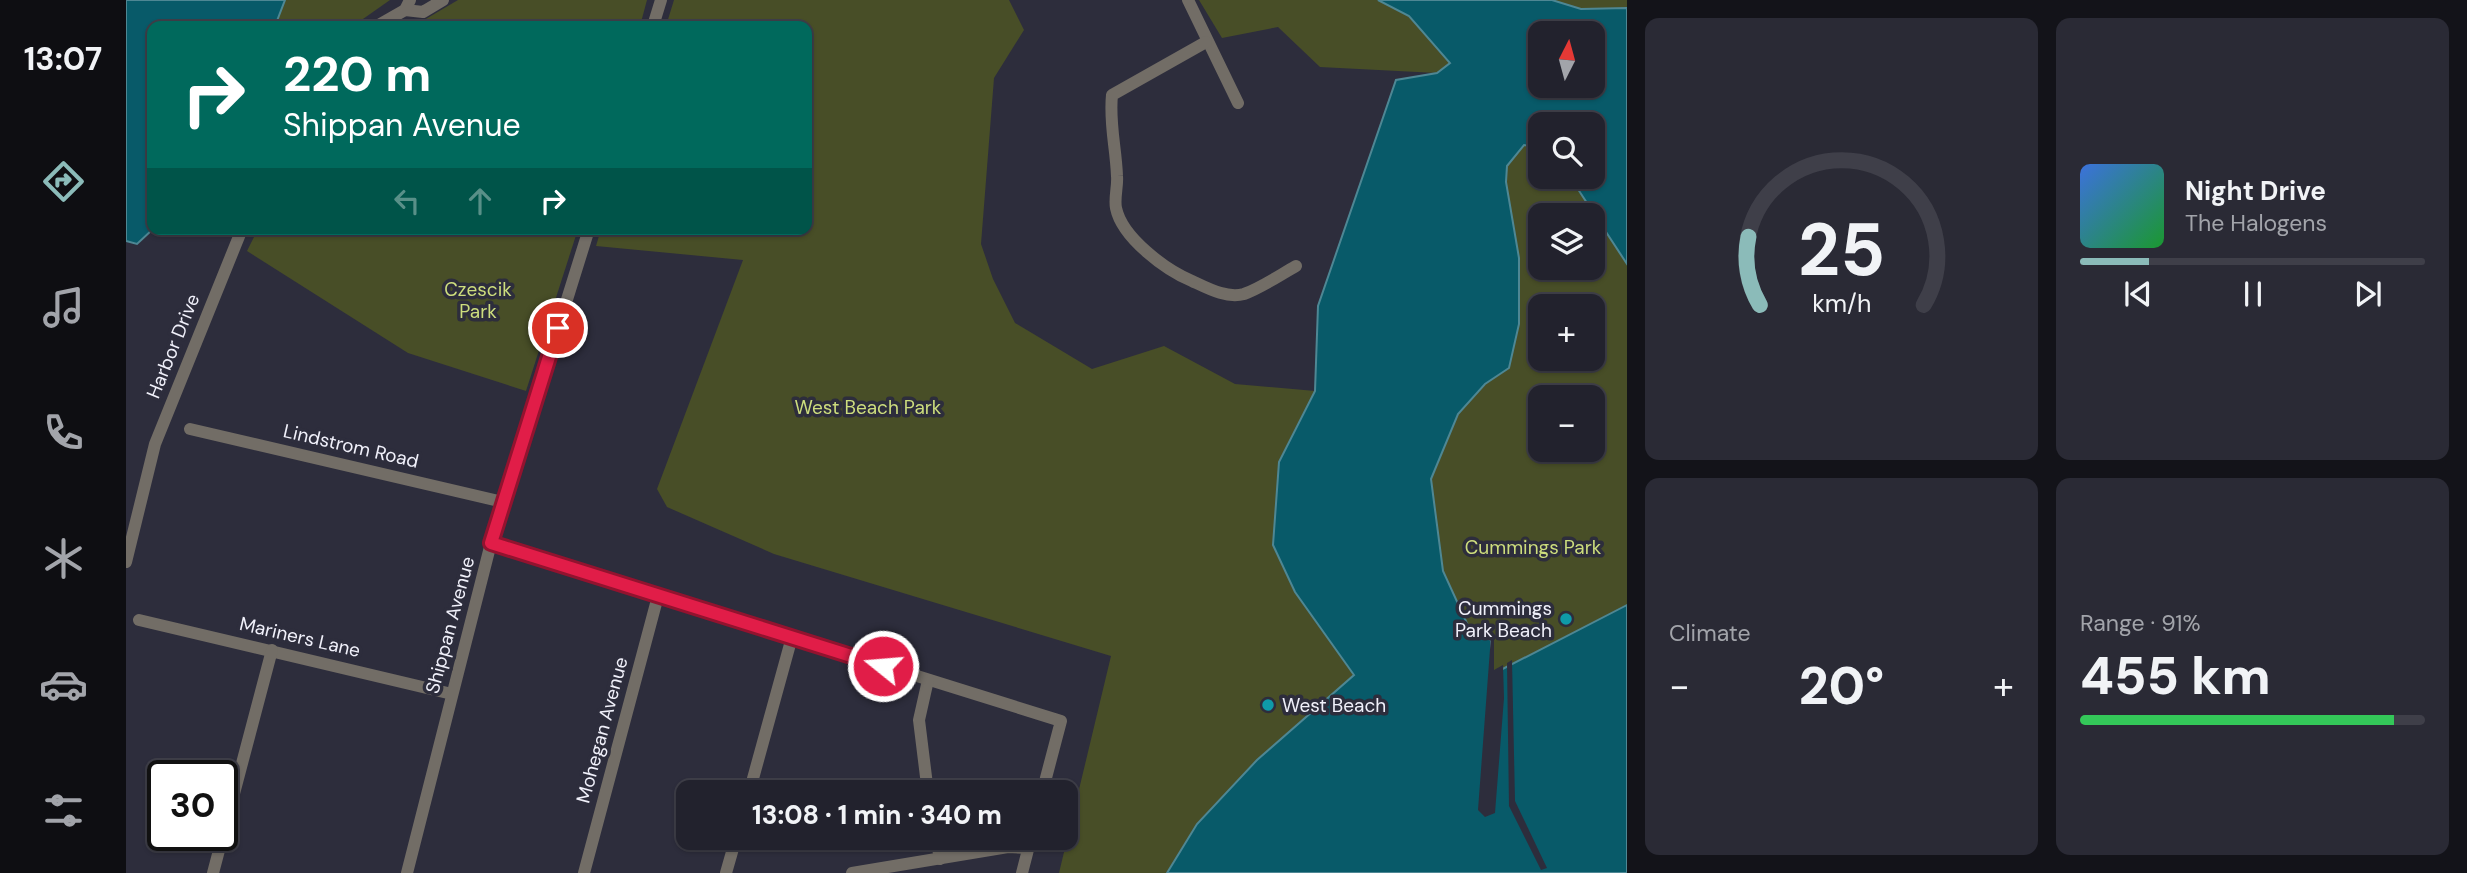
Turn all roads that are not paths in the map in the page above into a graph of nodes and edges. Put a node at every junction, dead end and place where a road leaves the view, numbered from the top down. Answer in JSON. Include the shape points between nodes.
{"nodes":[{"id":1,"x":443,"y":0,"type":"edge"},
{"id":2,"x":661,"y":0,"type":"edge"},
{"id":3,"x":1188,"y":0,"type":"edge"},
{"id":4,"x":408,"y":5,"type":"edge"},
{"id":5,"x":384,"y":21,"type":"edge"},
{"id":6,"x":655,"y":21,"type":"edge"},
{"id":7,"x":1206,"y":43,"type":"junction"},
{"id":8,"x":1238,"y":103,"type":"dead end"},
{"id":9,"x":240,"y":235,"type":"edge"},
{"id":10,"x":587,"y":235,"type":"edge"},
{"id":11,"x":1296,"y":266,"type":"dead end"},
{"id":12,"x":190,"y":429,"type":"dead end"},
{"id":13,"x":503,"y":502,"type":"junction"},
{"id":14,"x":491,"y":543,"type":"junction"},
{"id":15,"x":126,"y":562,"type":"edge"},
{"id":16,"x":658,"y":596,"type":"junction"},
{"id":17,"x":139,"y":620,"type":"dead end"},
{"id":18,"x":792,"y":637,"type":"junction"},
{"id":19,"x":272,"y":650,"type":"junction"},
{"id":20,"x":928,"y":680,"type":"junction"},
{"id":21,"x":452,"y":694,"type":"junction"},
{"id":22,"x":753,"y":780,"type":"edge"},
{"id":23,"x":926,"y":780,"type":"edge"},
{"id":24,"x":1045,"y":780,"type":"edge"},
{"id":25,"x":733,"y":850,"type":"edge"},
{"id":26,"x":938,"y":850,"type":"edge"},
{"id":27,"x":991,"y":850,"type":"edge"},
{"id":28,"x":1028,"y":850,"type":"edge"},
{"id":29,"x":940,"y":859,"type":"junction"},
{"id":30,"x":213,"y":873,"type":"edge"},
{"id":31,"x":407,"y":873,"type":"edge"},
{"id":32,"x":584,"y":873,"type":"edge"},
{"id":33,"x":726,"y":873,"type":"edge"},
{"id":34,"x":852,"y":873,"type":"edge"},
{"id":35,"x":1022,"y":873,"type":"edge"}],
"edges":[{"from":1,"to":4,"type":"street","via":[[423,12]]},
{"from":2,"to":6,"type":"street"},
{"from":3,"to":7,"type":"street"},
{"from":4,"to":5,"type":"street"},
{"from":7,"to":8,"type":"street"},
{"from":7,"to":11,"type":"street","via":[[1112,95],[1110,122],[1119,217],[1161,265],[1226,294],[1242,294]]},
{"from":9,"to":15,"type":"street","name":"Harbor Drive","via":[[155,444]]},
{"from":10,"to":13,"type":"street","name":"Shippan Avenue"},
{"from":12,"to":13,"type":"street","name":"Lindstrom Road"},
{"from":13,"to":14,"type":"street","name":"Shippan Avenue"},
{"from":14,"to":16,"type":"street"},
{"from":14,"to":21,"type":"street","name":"Shippan Avenue"},
{"from":16,"to":18,"type":"street"},
{"from":16,"to":32,"type":"street","name":"Mohegan Avenue"},
{"from":17,"to":19,"type":"street","name":"Mariners Lane"},
{"from":18,"to":20,"type":"street"},
{"from":18,"to":22,"type":"street"},
{"from":19,"to":21,"type":"street","name":"Mariners Lane"},
{"from":19,"to":30,"type":"street"},
{"from":20,"to":23,"type":"street","via":[[919,720]]},
{"from":20,"to":24,"type":"street","via":[[1060,721]]},
{"from":21,"to":31,"type":"street","name":"Shippan Avenue"},
{"from":25,"to":33,"type":"street"},
{"from":26,"to":29,"type":"street"},
{"from":27,"to":29,"type":"street"},
{"from":28,"to":35,"type":"street"},
{"from":29,"to":34,"type":"street"}]}
